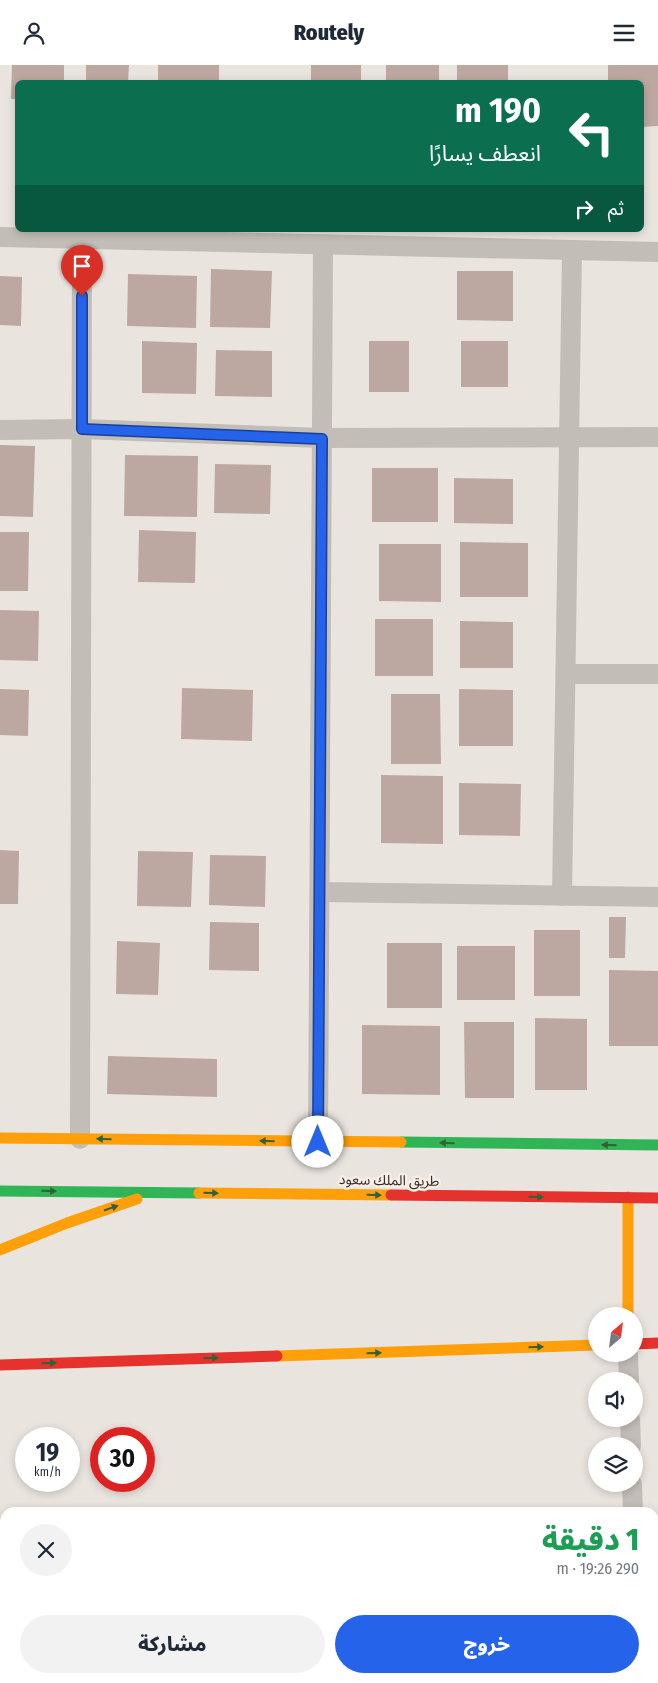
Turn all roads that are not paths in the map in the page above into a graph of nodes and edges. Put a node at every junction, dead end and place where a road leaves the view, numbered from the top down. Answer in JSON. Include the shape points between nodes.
{"nodes":[{"id":1,"x":0,"y":237,"type":"edge"},
{"id":2,"x":82,"y":239,"type":"junction"},
{"id":3,"x":323,"y":245,"type":"junction"},
{"id":4,"x":572,"y":250,"type":"junction"},
{"id":5,"x":658,"y":252,"type":"edge"},
{"id":6,"x":82,"y":429,"type":"junction"},
{"id":7,"x":0,"y":431,"type":"edge"},
{"id":8,"x":569,"y":437,"type":"junction"},
{"id":9,"x":658,"y":437,"type":"edge"},
{"id":10,"x":322,"y":439,"type":"junction"},
{"id":11,"x":566,"y":674,"type":"junction"},
{"id":12,"x":658,"y":674,"type":"edge"},
{"id":13,"x":320,"y":892,"type":"junction"},
{"id":14,"x":562,"y":896,"type":"junction"},
{"id":15,"x":658,"y":897,"type":"edge"},
{"id":16,"x":0,"y":1138,"type":"edge"},
{"id":17,"x":80,"y":1139,"type":"junction"},
{"id":18,"x":318,"y":1142,"type":"junction"},
{"id":19,"x":658,"y":1145,"type":"edge"},
{"id":20,"x":0,"y":1191,"type":"edge"},
{"id":21,"x":155,"y":1193,"type":"junction"},
{"id":22,"x":628,"y":1197,"type":"junction"},
{"id":23,"x":658,"y":1198,"type":"edge"},
{"id":24,"x":0,"y":1250,"type":"edge"},
{"id":25,"x":628,"y":1307,"type":"edge"},
{"id":26,"x":658,"y":1343,"type":"edge"},
{"id":27,"x":643,"y":1344,"type":"edge"},
{"id":28,"x":588,"y":1345,"type":"edge"},
{"id":29,"x":0,"y":1365,"type":"edge"},
{"id":30,"x":632,"y":1492,"type":"edge"},
{"id":31,"x":633,"y":1507,"type":"edge"}],
"edges":[{"from":1,"to":2,"type":"street"},
{"from":2,"to":3,"type":"street"},
{"from":2,"to":6,"type":"street"},
{"from":3,"to":4,"type":"street"},
{"from":3,"to":10,"type":"street"},
{"from":4,"to":5,"type":"street"},
{"from":4,"to":8,"type":"street"},
{"from":6,"to":7,"type":"street"},
{"from":6,"to":10,"type":"street"},
{"from":6,"to":17,"type":"street"},
{"from":8,"to":9,"type":"street"},
{"from":8,"to":10,"type":"street"},
{"from":8,"to":11,"type":"street"},
{"from":10,"to":13,"type":"street"},
{"from":11,"to":12,"type":"street"},
{"from":11,"to":14,"type":"street"},
{"from":13,"to":14,"type":"street"},
{"from":13,"to":18,"type":"street"},
{"from":14,"to":15,"type":"street"},
{"from":16,"to":17,"type":"main road"},
{"from":18,"to":17,"type":"main road","one_way":true},
{"from":19,"to":18,"type":"main road","one_way":true},
{"from":20,"to":21,"type":"main road","name":"طريق الملك سعود","one_way":true},
{"from":21,"to":22,"type":"main road","name":"طريق الملك سعود","one_way":true},
{"from":24,"to":21,"type":"main road","one_way":true},
{"from":22,"to":23,"type":"main road","name":"طريق الملك سعود"},
{"from":22,"to":25,"type":"main road"},
{"from":26,"to":27,"type":"main road"},
{"from":29,"to":28,"type":"main road","one_way":true},
{"from":30,"to":31,"type":"street"}]}
